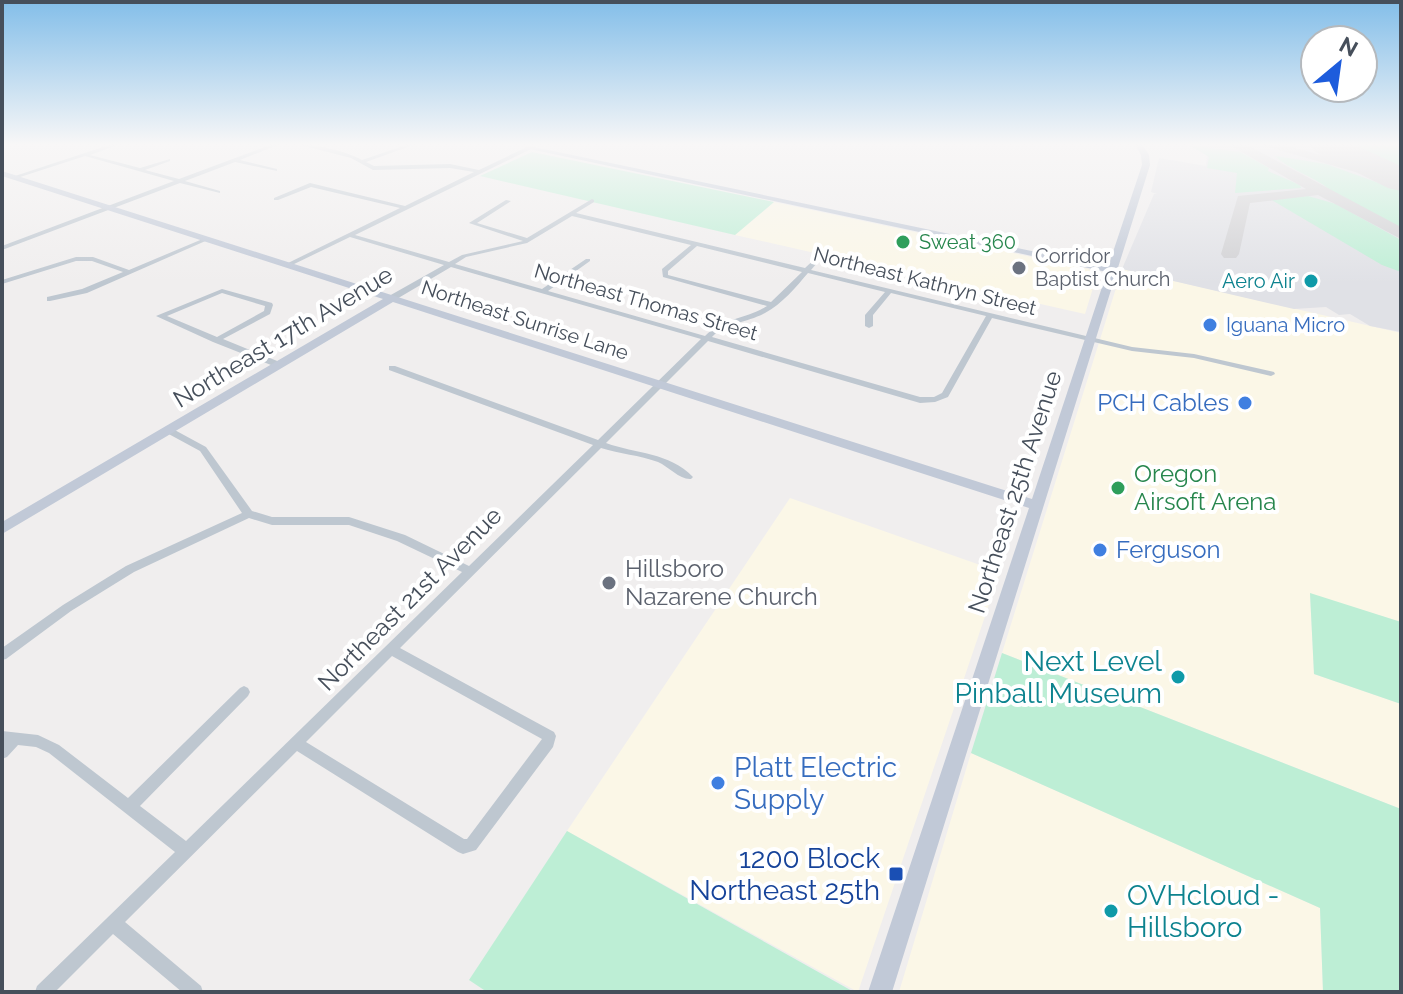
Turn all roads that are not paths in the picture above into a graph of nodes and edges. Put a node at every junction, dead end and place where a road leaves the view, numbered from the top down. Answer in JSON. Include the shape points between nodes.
{"nodes":[{"id":1,"x":56,"y":190,"type":"edge"},
{"id":2,"x":155,"y":190,"type":"edge"},
{"id":3,"x":212,"y":190,"type":"edge"},
{"id":4,"x":297,"y":190,"type":"edge"},
{"id":5,"x":332,"y":190,"type":"edge"},
{"id":6,"x":442,"y":190,"type":"edge"},
{"id":7,"x":739,"y":190,"type":"edge"},
{"id":8,"x":1137,"y":190,"type":"edge"},
{"id":9,"x":218,"y":192,"type":"dead end"},
{"id":10,"x":276,"y":199,"type":"dead end"},
{"id":11,"x":508,"y":201,"type":"dead end"},
{"id":12,"x":592,"y":201,"type":"dead end"},
{"id":13,"x":111,"y":208,"type":"junction"},
{"id":14,"x":405,"y":208,"type":"junction"},
{"id":15,"x":572,"y":214,"type":"junction"},
{"id":16,"x":348,"y":235,"type":"junction"},
{"id":17,"x":207,"y":239,"type":"junction"},
{"id":18,"x":529,"y":240,"type":"junction"},
{"id":19,"x":696,"y":244,"type":"junction"},
{"id":20,"x":2,"y":248,"type":"edge"},
{"id":21,"x":820,"y":256,"type":"dead end"},
{"id":22,"x":588,"y":260,"type":"dead end"},
{"id":23,"x":451,"y":264,"type":"junction"},
{"id":24,"x":288,"y":265,"type":"junction"},
{"id":25,"x":806,"y":270,"type":"junction"},
{"id":26,"x":1110,"y":270,"type":"junction"},
{"id":27,"x":129,"y":272,"type":"junction"},
{"id":28,"x":2,"y":282,"type":"edge"},
{"id":29,"x":543,"y":291,"type":"junction"},
{"id":30,"x":889,"y":291,"type":"junction"},
{"id":31,"x":392,"y":298,"type":"junction"},
{"id":32,"x":50,"y":299,"type":"dead end"},
{"id":33,"x":772,"y":305,"type":"junction"},
{"id":34,"x":990,"y":315,"type":"junction"},
{"id":35,"x":869,"y":326,"type":"dead end"},
{"id":36,"x":707,"y":338,"type":"junction"},
{"id":37,"x":1089,"y":339,"type":"junction"},
{"id":38,"x":216,"y":340,"type":"junction"},
{"id":39,"x":279,"y":365,"type":"junction"},
{"id":40,"x":392,"y":368,"type":"dead end"},
{"id":41,"x":1271,"y":374,"type":"dead end"},
{"id":42,"x":659,"y":384,"type":"junction"},
{"id":43,"x":168,"y":430,"type":"junction"},
{"id":44,"x":598,"y":444,"type":"junction"},
{"id":45,"x":688,"y":477,"type":"dead end"},
{"id":46,"x":1035,"y":505,"type":"junction"},
{"id":47,"x":248,"y":514,"type":"junction"},
{"id":48,"x":2,"y":529,"type":"edge"},
{"id":49,"x":470,"y":571,"type":"junction"},
{"id":50,"x":391,"y":649,"type":"junction"},
{"id":51,"x":2,"y":655,"type":"edge"},
{"id":52,"x":244,"y":692,"type":"dead end"},
{"id":53,"x":8,"y":737,"type":"edge"},
{"id":54,"x":295,"y":743,"type":"junction"},
{"id":55,"x":2,"y":753,"type":"edge"},
{"id":56,"x":129,"y":807,"type":"junction"},
{"id":57,"x":186,"y":851,"type":"junction"},
{"id":58,"x":113,"y":923,"type":"junction"},
{"id":59,"x":43,"y":992,"type":"edge"},
{"id":60,"x":195,"y":992,"type":"edge"},
{"id":61,"x":880,"y":992,"type":"edge"}],
"edges":[{"from":1,"to":13,"type":"street","name":"Northeast Sunrise Lane"},
{"from":2,"to":13,"type":"street"},
{"from":3,"to":9,"type":"street"},
{"from":4,"to":10,"type":"street"},
{"from":5,"to":14,"type":"street"},
{"from":6,"to":14,"type":"street"},
{"from":7,"to":26,"type":"street"},
{"from":8,"to":26,"type":"street","name":"Northeast 25th Avenue"},
{"from":11,"to":18,"type":"street","via":[[472,223]]},
{"from":12,"to":15,"type":"street","name":"Northeast 17th Avenue"},
{"from":13,"to":17,"type":"street","name":"Northeast Sunrise Lane"},
{"from":13,"to":20,"type":"street"},
{"from":14,"to":16,"type":"street"},
{"from":15,"to":18,"type":"street","name":"Northeast 17th Avenue"},
{"from":15,"to":19,"type":"street","name":"Northeast Kathryn Street"},
{"from":16,"to":23,"type":"street","name":"Northeast Thomas Street"},
{"from":16,"to":24,"type":"street"},
{"from":17,"to":24,"type":"street","name":"Northeast Sunrise Lane"},
{"from":17,"to":27,"type":"street"},
{"from":18,"to":23,"type":"street","name":"Northeast 17th Avenue","via":[[469,254]]},
{"from":19,"to":25,"type":"street","name":"Northeast Kathryn Street"},
{"from":19,"to":33,"type":"street","via":[[664,270],[665,276]]},
{"from":21,"to":25,"type":"street","name":"Northeast 21st Avenue"},
{"from":22,"to":29,"type":"street"},
{"from":23,"to":29,"type":"street","name":"Northeast Thomas Street"},
{"from":23,"to":31,"type":"street","name":"Northeast 17th Avenue"},
{"from":24,"to":31,"type":"street","name":"Northeast Sunrise Lane"},
{"from":25,"to":30,"type":"street","name":"Northeast Kathryn Street"},
{"from":25,"to":33,"type":"street","name":"Northeast 21st Avenue"},
{"from":26,"to":37,"type":"street","name":"Northeast 25th Avenue"},
{"from":27,"to":28,"type":"street","via":[[93,259],[76,259]]},
{"from":27,"to":32,"type":"street"},
{"from":29,"to":36,"type":"street","name":"Northeast Thomas Street"},
{"from":30,"to":34,"type":"street","name":"Northeast Kathryn Street"},
{"from":30,"to":35,"type":"street","via":[[869,315]]},
{"from":31,"to":39,"type":"street","name":"Northeast 17th Avenue"},
{"from":31,"to":42,"type":"street","name":"Northeast Sunrise Lane"},
{"from":33,"to":36,"type":"street","name":"Northeast 21st Avenue","via":[[727,322]]},
{"from":34,"to":36,"type":"street","name":"Northeast Thomas Street","via":[[947,392],[935,399],[911,397]]},
{"from":34,"to":37,"type":"street","name":"Northeast Kathryn Street"},
{"from":36,"to":42,"type":"street","name":"Northeast 21st Avenue"},
{"from":37,"to":41,"type":"street","name":"Northeast Kathryn Street"},
{"from":37,"to":46,"type":"street","name":"Northeast 25th Avenue"},
{"from":38,"to":38,"type":"street","via":[[160,316],[222,291],[269,305],[267,312]]},
{"from":38,"to":39,"type":"street"},
{"from":39,"to":43,"type":"street","name":"Northeast 17th Avenue"},
{"from":40,"to":44,"type":"street"},
{"from":42,"to":44,"type":"street","name":"Northeast 21st Avenue"},
{"from":42,"to":46,"type":"street","name":"Northeast Sunrise Lane"},
{"from":43,"to":47,"type":"street","via":[[203,449]]},
{"from":43,"to":48,"type":"street","name":"Northeast 17th Avenue"},
{"from":44,"to":45,"type":"street","via":[[638,452],[678,467]]},
{"from":44,"to":49,"type":"street","name":"Northeast 21st Avenue"},
{"from":46,"to":61,"type":"street","name":"Northeast 25th Avenue"},
{"from":47,"to":49,"type":"street","via":[[272,521],[349,521],[389,533]]},
{"from":47,"to":51,"type":"street","via":[[130,569]]},
{"from":49,"to":50,"type":"street","name":"Northeast 21st Avenue"},
{"from":50,"to":54,"type":"street","name":"Northeast 21st Avenue"},
{"from":50,"to":54,"type":"street","via":[[550,739],[474,842],[463,847]]},
{"from":52,"to":56,"type":"street"},
{"from":53,"to":55,"type":"street"},
{"from":53,"to":56,"type":"street","via":[[54,749]]},
{"from":54,"to":57,"type":"street","name":"Northeast 21st Avenue"},
{"from":56,"to":57,"type":"street"},
{"from":57,"to":58,"type":"street","name":"Northeast 21st Avenue"},
{"from":58,"to":59,"type":"street","name":"Northeast 21st Avenue"},
{"from":58,"to":60,"type":"street"}]}
